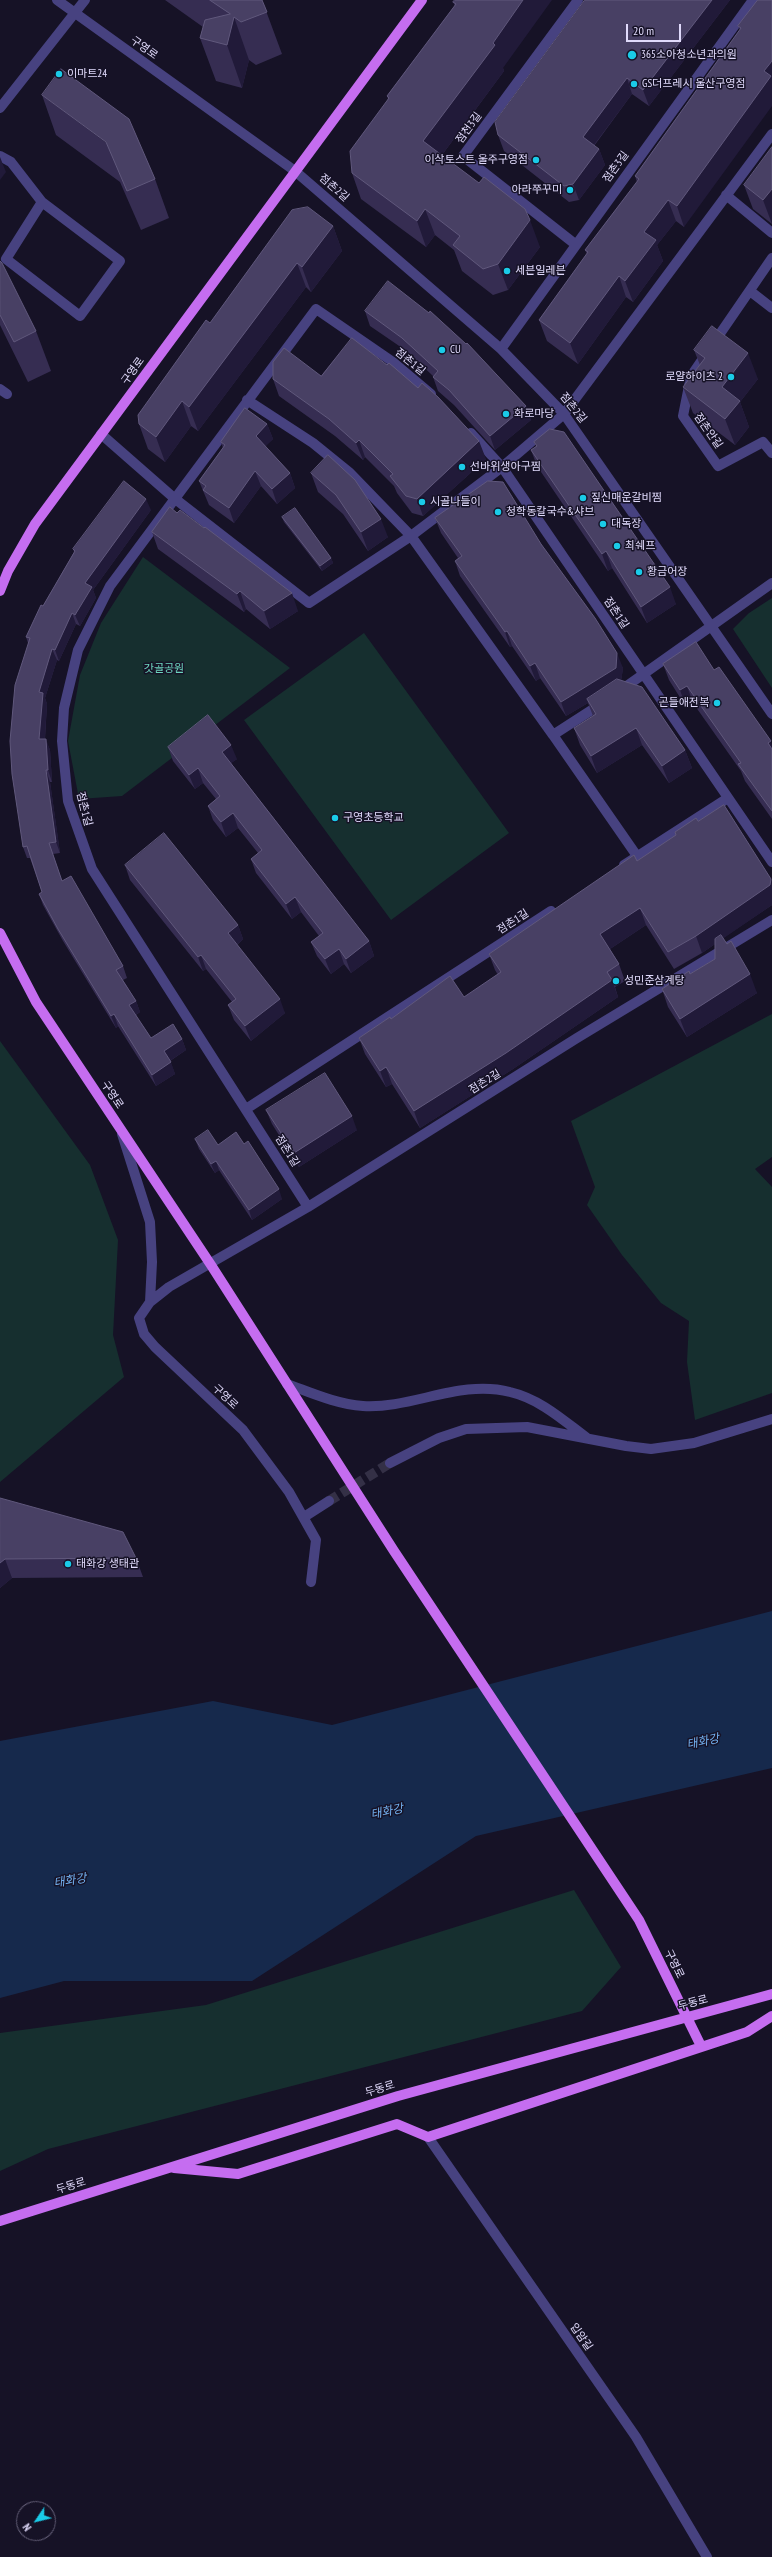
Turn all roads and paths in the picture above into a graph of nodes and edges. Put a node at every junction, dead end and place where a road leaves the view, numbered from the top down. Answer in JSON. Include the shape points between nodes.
{"nodes":[{"id":1,"x":57,"y":0,"type":"edge"},
{"id":2,"x":85,"y":0,"type":"edge"},
{"id":3,"x":422,"y":0,"type":"edge"},
{"id":4,"x":578,"y":0,"type":"edge"},
{"id":5,"x":753,"y":0,"type":"edge"},
{"id":6,"x":75,"y":13,"type":"junction"},
{"id":7,"x":0,"y":108,"type":"edge"},
{"id":8,"x":772,"y":134,"type":"edge"},
{"id":9,"x":0,"y":156,"type":"edge"},
{"id":10,"x":295,"y":171,"type":"junction"},
{"id":11,"x":726,"y":196,"type":"junction"},
{"id":12,"x":42,"y":202,"type":"junction"},
{"id":13,"x":772,"y":232,"type":"edge"},
{"id":14,"x":576,"y":244,"type":"junction"},
{"id":15,"x":772,"y":258,"type":"edge"},
{"id":16,"x":750,"y":291,"type":"junction"},
{"id":17,"x":772,"y":308,"type":"edge"},
{"id":18,"x":501,"y":350,"type":"junction"},
{"id":19,"x":247,"y":400,"type":"junction"},
{"id":20,"x":438,"y":400,"type":"edge"},
{"id":21,"x":564,"y":414,"type":"junction"},
{"id":22,"x":465,"y":426,"type":"edge"},
{"id":23,"x":101,"y":434,"type":"junction"},
{"id":24,"x":772,"y":453,"type":"edge"},
{"id":25,"x":502,"y":467,"type":"junction"},
{"id":26,"x":174,"y":498,"type":"junction"},
{"id":27,"x":411,"y":536,"type":"junction"},
{"id":28,"x":772,"y":584,"type":"edge"},
{"id":29,"x":0,"y":591,"type":"edge"},
{"id":30,"x":710,"y":626,"type":"junction"},
{"id":31,"x":644,"y":675,"type":"junction"},
{"id":32,"x":772,"y":714,"type":"edge"},
{"id":33,"x":553,"y":735,"type":"junction"},
{"id":34,"x":728,"y":798,"type":"junction"},
{"id":35,"x":637,"y":856,"type":"junction"},
{"id":36,"x":772,"y":862,"type":"edge"},
{"id":37,"x":617,"y":869,"type":"edge"},
{"id":38,"x":558,"y":907,"type":"edge"},
{"id":39,"x":772,"y":920,"type":"edge"},
{"id":40,"x":0,"y":933,"type":"edge"},
{"id":41,"x":246,"y":1109,"type":"junction"},
{"id":42,"x":121,"y":1130,"type":"junction"},
{"id":43,"x":308,"y":1207,"type":"junction"},
{"id":44,"x":211,"y":1265,"type":"junction"},
{"id":45,"x":150,"y":1302,"type":"junction"},
{"id":46,"x":287,"y":1384,"type":"junction"},
{"id":47,"x":772,"y":1419,"type":"edge"},
{"id":48,"x":591,"y":1440,"type":"junction"},
{"id":49,"x":390,"y":1463,"type":"tunnel mouth"},
{"id":50,"x":329,"y":1501,"type":"tunnel mouth"},
{"id":51,"x":304,"y":1517,"type":"junction"},
{"id":52,"x":311,"y":1582,"type":"dead end"},
{"id":53,"x":772,"y":1994,"type":"edge"},
{"id":54,"x":772,"y":2016,"type":"edge"},
{"id":55,"x":687,"y":2017,"type":"junction"},
{"id":56,"x":701,"y":2046,"type":"junction"},
{"id":57,"x":428,"y":2137,"type":"junction"},
{"id":58,"x":170,"y":2168,"type":"junction"},
{"id":59,"x":0,"y":2221,"type":"edge"},
{"id":60,"x":707,"y":2557,"type":"edge"}],
"edges":[{"from":1,"to":6,"type":"street","name":"구영로"},
{"from":2,"to":6,"type":"street"},
{"from":3,"to":10,"type":"main road","name":"구영로"},
{"from":4,"to":14,"type":"street","name":"점천3길","via":[[463,156]]},
{"from":5,"to":14,"type":"street","name":"점촌3길"},
{"from":6,"to":7,"type":"street"},
{"from":6,"to":10,"type":"street","name":"구영로"},
{"from":8,"to":11,"type":"street"},
{"from":9,"to":12,"type":"street","via":[[11,162]]},
{"from":10,"to":18,"type":"street","name":"점촌2길"},
{"from":10,"to":23,"type":"main road","name":"구영로"},
{"from":11,"to":13,"type":"street"},
{"from":11,"to":21,"type":"street"},
{"from":12,"to":12,"type":"street","via":[[120,261],[80,316],[6,259]]},
{"from":14,"to":18,"type":"street","name":"점촌3길"},
{"from":15,"to":16,"type":"street","name":"점촌안길"},
{"from":16,"to":17,"type":"street"},
{"from":16,"to":24,"type":"street","name":"점촌안길","via":[[691,376],[683,416],[718,466],[763,442]]},
{"from":18,"to":21,"type":"street","name":"점촌2길"},
{"from":19,"to":20,"type":"street","name":"점촌1길","via":[[316,309],[392,362]]},
{"from":19,"to":26,"type":"street","name":"점촌1길"},
{"from":19,"to":27,"type":"street","via":[[313,443],[350,474]]},
{"from":21,"to":25,"type":"street"},
{"from":21,"to":30,"type":"street","name":"점촌2길"},
{"from":22,"to":25,"type":"street","name":"점촌1길"},
{"from":23,"to":26,"type":"street"},
{"from":23,"to":29,"type":"main road","name":"구영로","via":[[35,524],[8,571]]},
{"from":25,"to":27,"type":"street"},
{"from":25,"to":31,"type":"street","name":"점촌1길"},
{"from":26,"to":27,"type":"street","via":[[309,603]]},
{"from":26,"to":41,"type":"street","name":"점촌1길","via":[[110,586],[78,650],[64,708],[64,772],[68,801],[92,869],[137,943]]},
{"from":27,"to":33,"type":"street"},
{"from":28,"to":30,"type":"street"},
{"from":30,"to":31,"type":"street"},
{"from":30,"to":32,"type":"street","name":"점촌2길"},
{"from":31,"to":33,"type":"street"},
{"from":31,"to":34,"type":"street","name":"점촌1길"},
{"from":33,"to":35,"type":"street"},
{"from":34,"to":35,"type":"street"},
{"from":34,"to":36,"type":"street","name":"점촌1길"},
{"from":35,"to":37,"type":"street"},
{"from":38,"to":41,"type":"street","name":"점촌1길"},
{"from":39,"to":43,"type":"street","name":"점촌2길","via":[[576,1038]]},
{"from":40,"to":42,"type":"main road","name":"구영로","via":[[36,1002]]},
{"from":41,"to":43,"type":"street","name":"점촌1길"},
{"from":42,"to":44,"type":"main road","name":"구영로"},
{"from":42,"to":45,"type":"street","via":[[150,1222]]},
{"from":43,"to":44,"type":"street","name":"점촌2길"},
{"from":44,"to":45,"type":"street","name":"구영로","via":[[169,1287]]},
{"from":44,"to":46,"type":"main road","name":"구영로"},
{"from":45,"to":51,"type":"street","name":"구영로","via":[[139,1318],[144,1334],[242,1430],[289,1492]]},
{"from":46,"to":48,"type":"street","via":[[328,1400],[363,1406],[482,1388],[510,1392],[544,1406]]},
{"from":46,"to":55,"type":"main road","name":"구영로","via":[[394,1551],[639,1920]]},
{"from":47,"to":48,"type":"street","via":[[694,1443],[650,1449]]},
{"from":48,"to":49,"type":"street","via":[[527,1427],[466,1429],[439,1438]]},
{"from":50,"to":51,"type":"street"},
{"from":51,"to":52,"type":"street","name":"구영로","via":[[316,1540]]},
{"from":53,"to":55,"type":"main road","name":"두동로"},
{"from":54,"to":56,"type":"main road","via":[[747,2032]]},
{"from":55,"to":56,"type":"main road","name":"구영로"},
{"from":55,"to":58,"type":"main road","name":"두동로","via":[[398,2096]]},
{"from":56,"to":57,"type":"main road"},
{"from":57,"to":58,"type":"main road","via":[[397,2124],[238,2174]]},
{"from":57,"to":60,"type":"street","name":"입암길","via":[[636,2437]]},
{"from":58,"to":59,"type":"main road","name":"두동로"}]}
